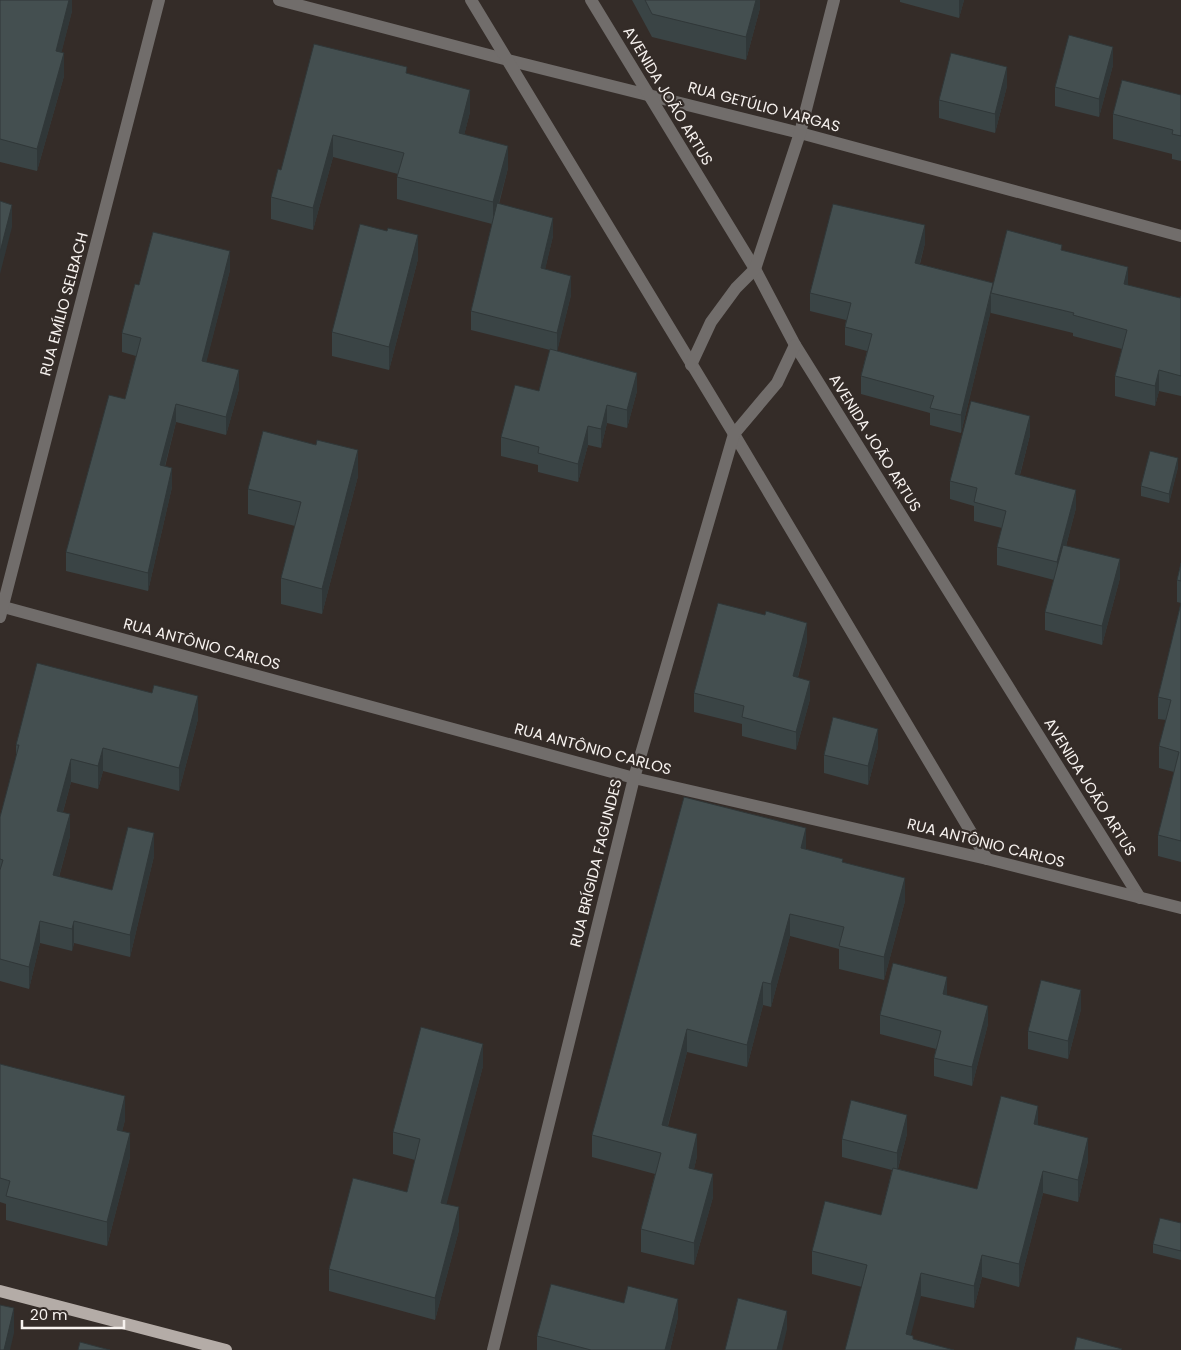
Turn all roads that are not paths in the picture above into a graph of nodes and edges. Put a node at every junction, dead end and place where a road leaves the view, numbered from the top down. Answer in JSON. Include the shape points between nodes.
{"nodes":[{"id":1,"x":159,"y":0,"type":"edge"},
{"id":2,"x":279,"y":0,"type":"edge"},
{"id":3,"x":470,"y":0,"type":"edge"},
{"id":4,"x":591,"y":0,"type":"edge"},
{"id":5,"x":834,"y":0,"type":"edge"},
{"id":6,"x":508,"y":60,"type":"junction"},
{"id":7,"x":647,"y":93,"type":"junction"},
{"id":8,"x":800,"y":133,"type":"junction"},
{"id":9,"x":1181,"y":236,"type":"edge"},
{"id":10,"x":755,"y":269,"type":"junction"},
{"id":11,"x":795,"y":345,"type":"junction"},
{"id":12,"x":691,"y":365,"type":"junction"},
{"id":13,"x":734,"y":434,"type":"junction"},
{"id":14,"x":1,"y":609,"type":"edge"},
{"id":15,"x":634,"y":778,"type":"junction"},
{"id":16,"x":987,"y":859,"type":"junction"},
{"id":17,"x":1140,"y":898,"type":"junction"},
{"id":18,"x":1181,"y":908,"type":"edge"},
{"id":19,"x":0,"y":1290,"type":"edge"},
{"id":20,"x":226,"y":1350,"type":"edge"},
{"id":21,"x":493,"y":1350,"type":"edge"}],
"edges":[{"from":1,"to":14,"type":"street","name":"RUA EMÍLIO SELBACH"},
{"from":2,"to":6,"type":"street","name":"RUA GETÚLIO VARGAS"},
{"from":3,"to":6,"type":"street"},
{"from":4,"to":7,"type":"street","name":"AVENIDA JOÃO ARTUS"},
{"from":5,"to":8,"type":"street"},
{"from":6,"to":7,"type":"street","name":"RUA GETÚLIO VARGAS"},
{"from":6,"to":12,"type":"street"},
{"from":7,"to":8,"type":"street","name":"RUA GETÚLIO VARGAS"},
{"from":7,"to":10,"type":"street","name":"AVENIDA JOÃO ARTUS"},
{"from":8,"to":9,"type":"street","name":"RUA GETÚLIO VARGAS"},
{"from":8,"to":10,"type":"street"},
{"from":10,"to":11,"type":"street","name":"AVENIDA JOÃO ARTUS"},
{"from":10,"to":12,"type":"street","via":[[711,322]]},
{"from":11,"to":13,"type":"street","name":"RUA BRÍGIDA FAGUNDES","via":[[777,383]]},
{"from":11,"to":17,"type":"street","name":"AVENIDA JOÃO ARTUS"},
{"from":12,"to":13,"type":"street"},
{"from":13,"to":15,"type":"street","name":"RUA BRÍGIDA FAGUNDES"},
{"from":13,"to":16,"type":"street"},
{"from":14,"to":15,"type":"street","name":"RUA ANTÔNIO CARLOS"},
{"from":15,"to":16,"type":"street","name":"RUA ANTÔNIO CARLOS"},
{"from":15,"to":21,"type":"street","name":"RUA BRÍGIDA FAGUNDES"},
{"from":16,"to":17,"type":"street","name":"RUA ANTÔNIO CARLOS"},
{"from":17,"to":18,"type":"street","name":"RUA ANTÔNIO CARLOS"},
{"from":19,"to":20,"type":"main road"}]}
